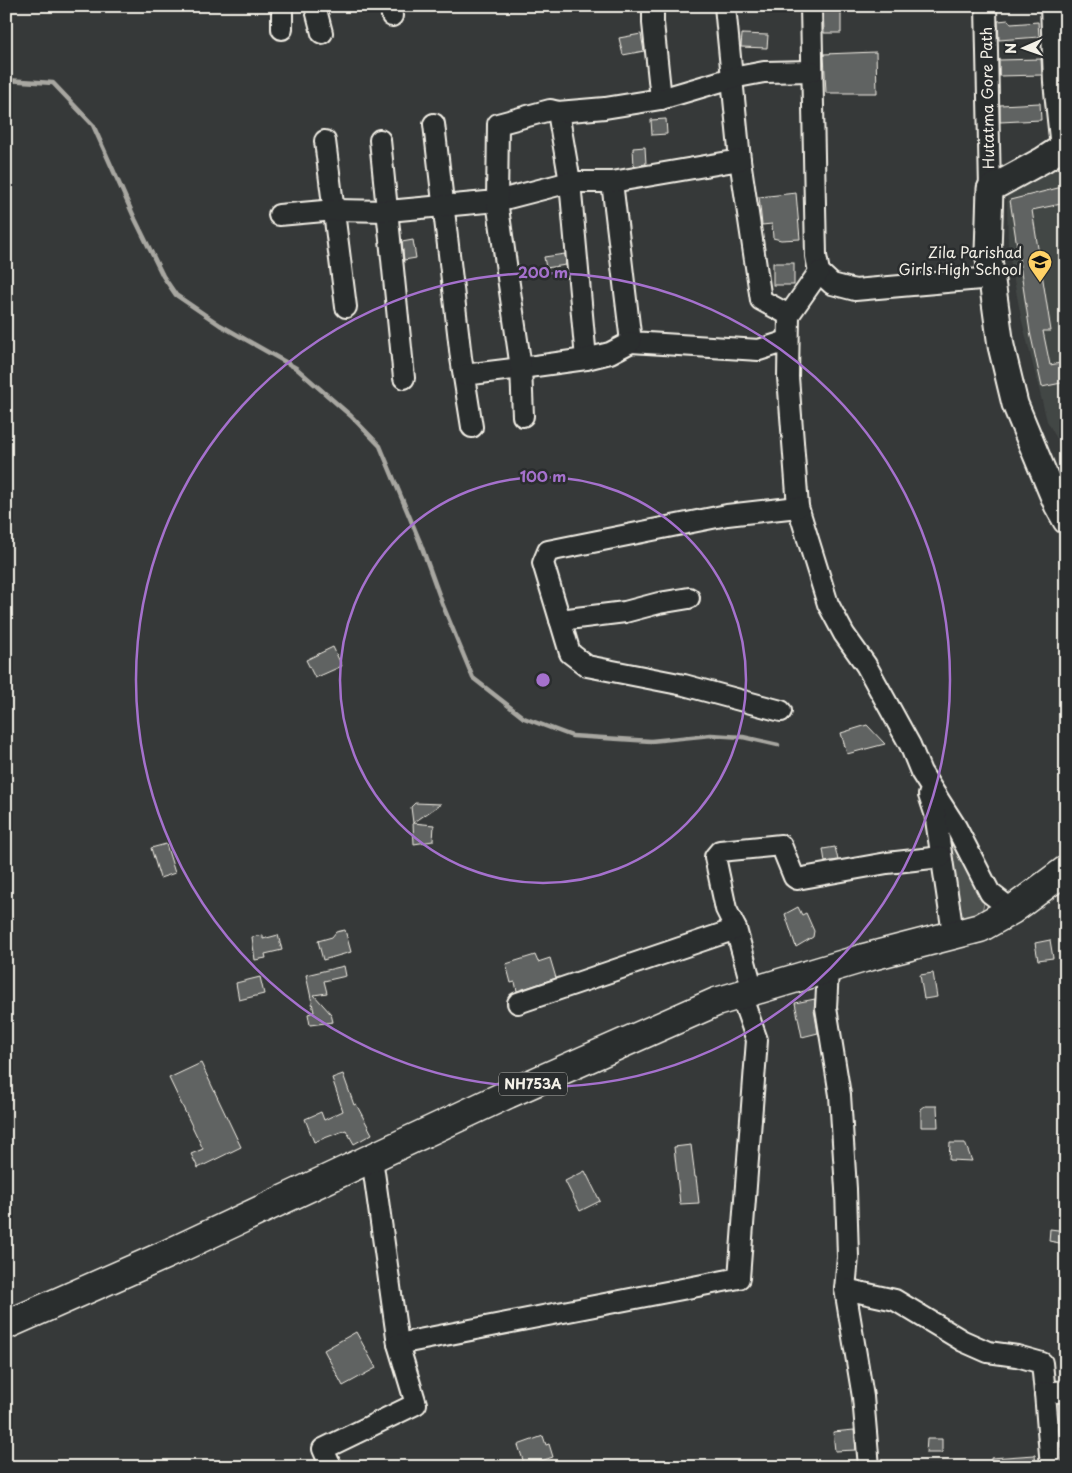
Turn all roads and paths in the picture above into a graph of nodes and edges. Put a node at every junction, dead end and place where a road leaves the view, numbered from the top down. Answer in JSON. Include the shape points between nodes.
{"nodes":[{"id":1,"x":282,"y":6,"type":"edge"},
{"id":2,"x":315,"y":6,"type":"edge"},
{"id":3,"x":654,"y":6,"type":"edge"},
{"id":4,"x":725,"y":6,"type":"edge"},
{"id":5,"x":811,"y":6,"type":"edge"},
{"id":6,"x":986,"y":6,"type":"edge"},
{"id":7,"x":1051,"y":6,"type":"edge"},
{"id":8,"x":282,"y":29,"type":"dead end"},
{"id":9,"x":322,"y":33,"type":"dead end"},
{"id":10,"x":812,"y":71,"type":"junction"},
{"id":11,"x":732,"y":78,"type":"junction"},
{"id":12,"x":661,"y":99,"type":"junction"},
{"id":13,"x":558,"y":112,"type":"junction"},
{"id":14,"x":434,"y":124,"type":"dead end"},
{"id":15,"x":380,"y":140,"type":"dead end"},
{"id":16,"x":325,"y":141,"type":"dead end"},
{"id":17,"x":1063,"y":146,"type":"edge"},
{"id":18,"x":740,"y":160,"type":"junction"},
{"id":19,"x":570,"y":182,"type":"junction"},
{"id":20,"x":612,"y":182,"type":"junction"},
{"id":21,"x":990,"y":189,"type":"junction"},
{"id":22,"x":497,"y":201,"type":"junction"},
{"id":23,"x":444,"y":205,"type":"junction"},
{"id":24,"x":334,"y":210,"type":"junction"},
{"id":25,"x":388,"y":211,"type":"junction"},
{"id":26,"x":279,"y":214,"type":"dead end"},
{"id":27,"x":819,"y":272,"type":"junction"},
{"id":28,"x":992,"y":278,"type":"junction"},
{"id":29,"x":346,"y":307,"type":"dead end"},
{"id":30,"x":789,"y":315,"type":"junction"},
{"id":31,"x":788,"y":341,"type":"junction"},
{"id":32,"x":631,"y":342,"type":"junction"},
{"id":33,"x":586,"y":359,"type":"junction"},
{"id":34,"x":521,"y":368,"type":"junction"},
{"id":35,"x":464,"y":374,"type":"junction"},
{"id":36,"x":404,"y":378,"type":"dead end"},
{"id":37,"x":523,"y":416,"type":"dead end"},
{"id":38,"x":472,"y":427,"type":"dead end"},
{"id":39,"x":798,"y":507,"type":"junction"},
{"id":40,"x":1066,"y":521,"type":"edge"},
{"id":41,"x":689,"y":598,"type":"dead end"},
{"id":42,"x":560,"y":620,"type":"junction"},
{"id":43,"x":781,"y":711,"type":"dead end"},
{"id":44,"x":921,"y":772,"type":"junction"},
{"id":45,"x":941,"y":857,"type":"junction"},
{"id":46,"x":1066,"y":870,"type":"edge"},
{"id":47,"x":1012,"y":910,"type":"junction"},
{"id":48,"x":736,"y":929,"type":"junction"},
{"id":49,"x":953,"y":934,"type":"junction"},
{"id":50,"x":828,"y":969,"type":"junction"},
{"id":51,"x":747,"y":993,"type":"junction"},
{"id":52,"x":518,"y":1003,"type":"dead end"},
{"id":53,"x":372,"y":1158,"type":"junction"},
{"id":54,"x":845,"y":1289,"type":"junction"},
{"id":55,"x":6,"y":1325,"type":"edge"},
{"id":56,"x":398,"y":1344,"type":"junction"},
{"id":57,"x":1066,"y":1391,"type":"edge"},
{"id":58,"x":1045,"y":1392,"type":"junction"},
{"id":59,"x":331,"y":1467,"type":"edge"},
{"id":60,"x":869,"y":1467,"type":"edge"},
{"id":61,"x":1051,"y":1467,"type":"edge"}],
"edges":[{"from":1,"to":8,"type":"street"},
{"from":2,"to":9,"type":"street"},
{"from":3,"to":12,"type":"street"},
{"from":4,"to":11,"type":"street"},
{"from":5,"to":10,"type":"street"},
{"from":6,"to":21,"type":"street","name":"Hutatma Gore Path"},
{"from":7,"to":17,"type":"street","via":[[1054,82]]},
{"from":10,"to":11,"type":"street","via":[[764,72]]},
{"from":10,"to":27,"type":"street"},
{"from":11,"to":12,"type":"street"},
{"from":11,"to":18,"type":"street"},
{"from":12,"to":13,"type":"street"},
{"from":13,"to":19,"type":"street"},
{"from":13,"to":22,"type":"street","via":[[550,110],[498,124]]},
{"from":14,"to":23,"type":"street"},
{"from":15,"to":25,"type":"street"},
{"from":16,"to":24,"type":"street"},
{"from":17,"to":21,"type":"main road"},
{"from":18,"to":20,"type":"street"},
{"from":18,"to":30,"type":"street","via":[[761,300]]},
{"from":19,"to":20,"type":"street"},
{"from":19,"to":22,"type":"street"},
{"from":19,"to":33,"type":"street"},
{"from":20,"to":32,"type":"street"},
{"from":21,"to":28,"type":"main road","via":[[988,252]]},
{"from":22,"to":23,"type":"street"},
{"from":22,"to":34,"type":"street"},
{"from":23,"to":25,"type":"street"},
{"from":23,"to":35,"type":"street"},
{"from":24,"to":25,"type":"street"},
{"from":24,"to":26,"type":"street"},
{"from":24,"to":29,"type":"street"},
{"from":25,"to":36,"type":"street"},
{"from":27,"to":28,"type":"street","via":[[832,284],[855,290]]},
{"from":27,"to":30,"type":"street"},
{"from":28,"to":40,"type":"main road","via":[[1001,346],[1015,404]]},
{"from":30,"to":31,"type":"street"},
{"from":31,"to":32,"type":"street","via":[[759,350]]},
{"from":31,"to":39,"type":"street","via":[[790,425]]},
{"from":32,"to":33,"type":"street","via":[[610,353]]},
{"from":33,"to":34,"type":"street"},
{"from":34,"to":35,"type":"street"},
{"from":34,"to":37,"type":"street"},
{"from":35,"to":38,"type":"street"},
{"from":39,"to":42,"type":"street","via":[[727,515],[548,551],[543,563]]},
{"from":39,"to":44,"type":"street","via":[[828,604],[910,744]]},
{"from":41,"to":42,"type":"street","via":[[625,612]]},
{"from":42,"to":43,"type":"street","via":[[570,653],[587,666],[684,685]]},
{"from":44,"to":45,"type":"street","via":[[935,813]]},
{"from":44,"to":47,"type":"street","via":[[956,827],[990,893]]},
{"from":45,"to":48,"type":"street","via":[[887,862],[797,879],[781,845],[720,850],[715,857],[726,909]]},
{"from":45,"to":49,"type":"street"},
{"from":46,"to":47,"type":"highway","number":"NH753A"},
{"from":47,"to":49,"type":"highway","number":"NH753A","via":[[980,928]]},
{"from":48,"to":51,"type":"street"},
{"from":48,"to":52,"type":"street"},
{"from":49,"to":50,"type":"highway","number":"NH753A"},
{"from":50,"to":51,"type":"highway","number":"NH753A"},
{"from":50,"to":54,"type":"street","via":[[826,1008],[840,1095],[846,1189],[848,1257]]},
{"from":51,"to":53,"type":"highway","number":"NH753A","via":[[707,1006]]},
{"from":51,"to":56,"type":"street","via":[[757,1040],[739,1278]]},
{"from":53,"to":55,"type":"highway","number":"NH753A"},
{"from":53,"to":56,"type":"street"},
{"from":54,"to":58,"type":"street","via":[[895,1300],[963,1341],[988,1352],[1042,1363]]},
{"from":54,"to":60,"type":"street","via":[[863,1397]]},
{"from":56,"to":59,"type":"street","via":[[416,1404],[323,1449]]},
{"from":57,"to":58,"type":"street"},
{"from":58,"to":61,"type":"street"}]}
